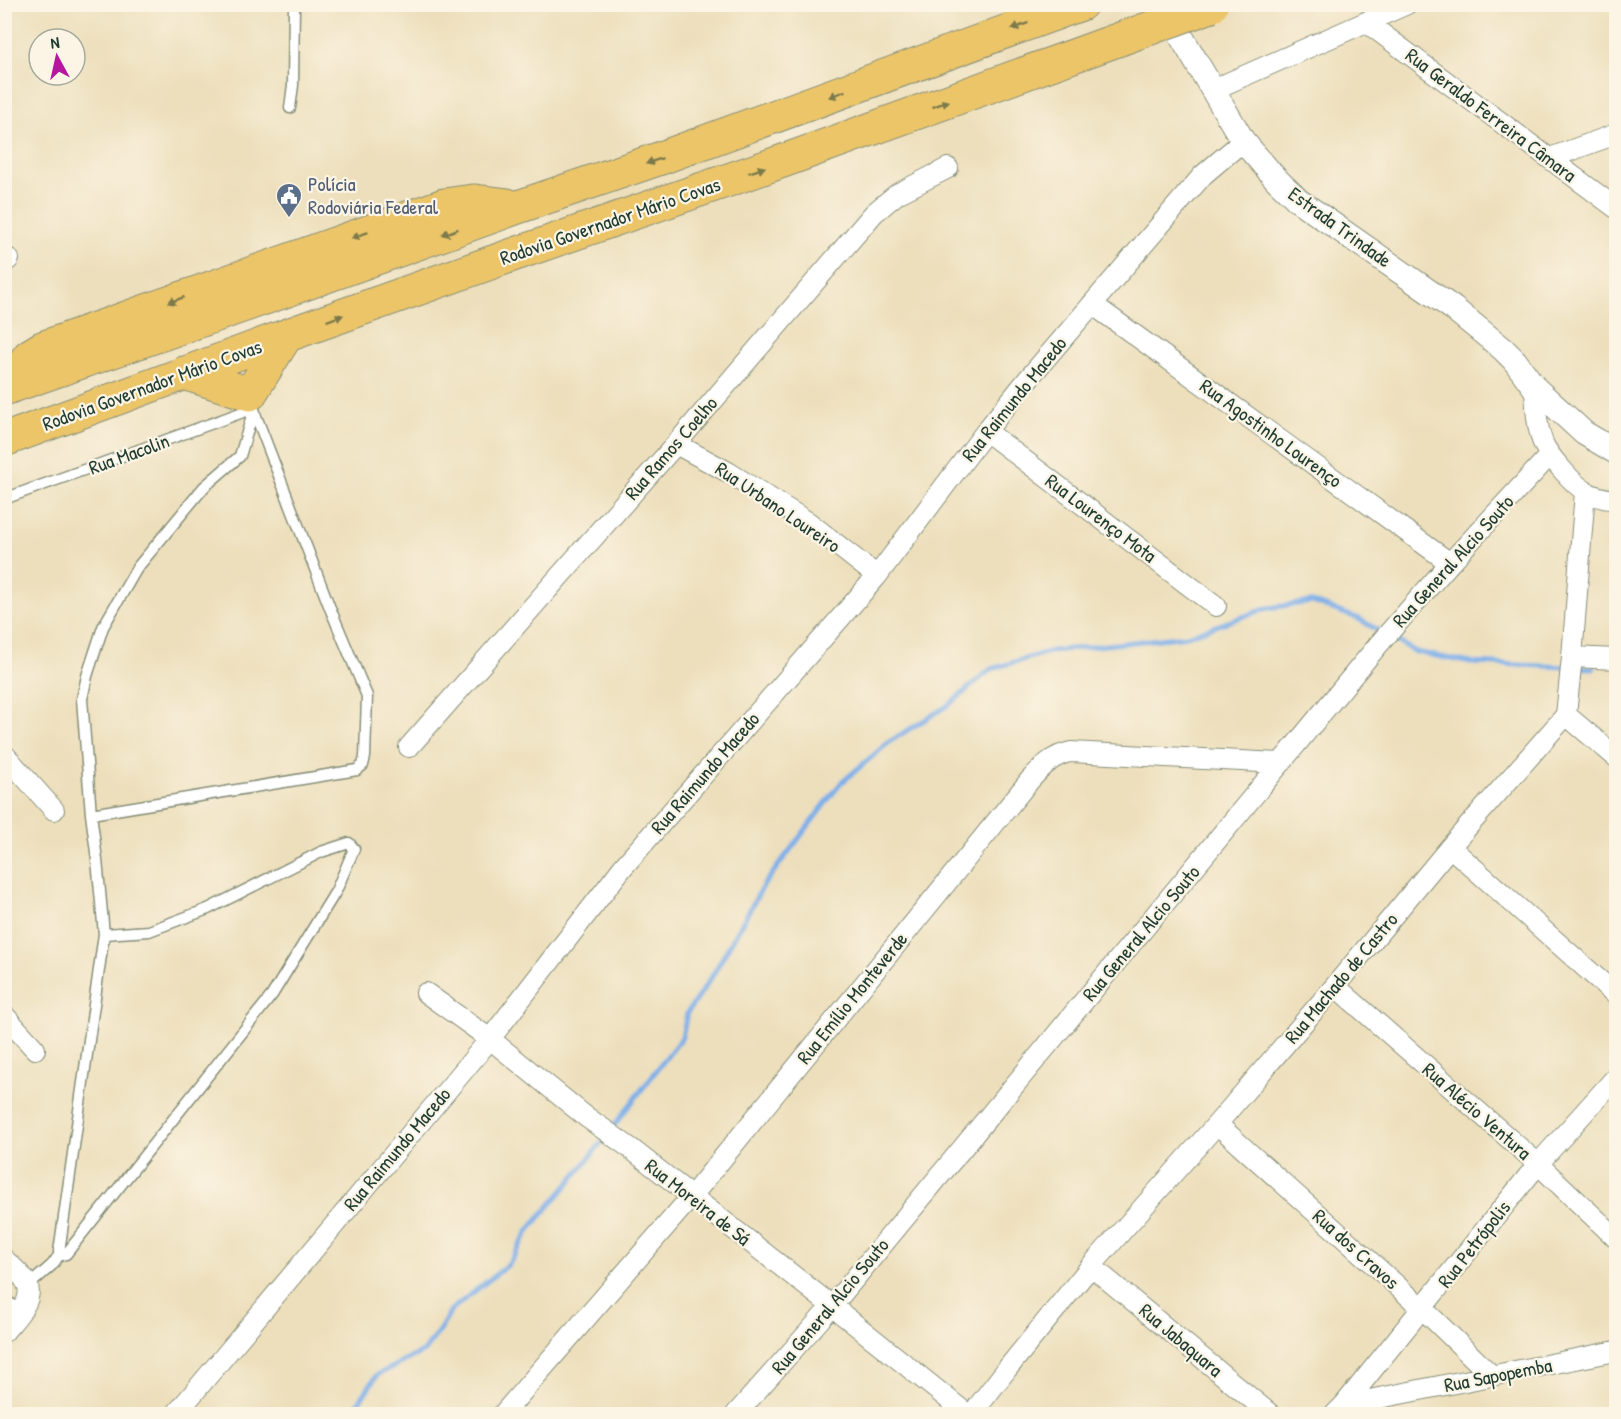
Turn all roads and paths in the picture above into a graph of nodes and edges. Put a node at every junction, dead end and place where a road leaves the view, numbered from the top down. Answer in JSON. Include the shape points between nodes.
{"nodes":[{"id":1,"x":294,"y":4,"type":"edge"},
{"id":2,"x":1162,"y":4,"type":"edge"},
{"id":3,"x":1407,"y":4,"type":"edge"},
{"id":4,"x":1213,"y":5,"type":"edge"},
{"id":5,"x":1078,"y":6,"type":"edge"},
{"id":6,"x":1366,"y":22,"type":"junction"},
{"id":7,"x":1212,"y":90,"type":"junction"},
{"id":8,"x":290,"y":108,"type":"dead end"},
{"id":9,"x":1617,"y":134,"type":"edge"},
{"id":10,"x":1243,"y":141,"type":"junction"},
{"id":11,"x":1550,"y":158,"type":"junction"},
{"id":12,"x":948,"y":168,"type":"dead end"},
{"id":13,"x":1617,"y":208,"type":"edge"},
{"id":14,"x":1092,"y":304,"type":"junction"},
{"id":15,"x":286,"y":336,"type":"junction"},
{"id":16,"x":184,"y":373,"type":"junction"},
{"id":17,"x":7,"y":388,"type":"edge"},
{"id":18,"x":1535,"y":388,"type":"junction"},
{"id":19,"x":252,"y":401,"type":"junction"},
{"id":20,"x":986,"y":431,"type":"junction"},
{"id":21,"x":4,"y":440,"type":"edge"},
{"id":22,"x":676,"y":444,"type":"junction"},
{"id":23,"x":1617,"y":452,"type":"edge"},
{"id":24,"x":1550,"y":455,"type":"junction"},
{"id":25,"x":1585,"y":491,"type":"junction"},
{"id":26,"x":4,"y":499,"type":"edge"},
{"id":27,"x":1617,"y":501,"type":"edge"},
{"id":28,"x":1450,"y":563,"type":"junction"},
{"id":29,"x":876,"y":576,"type":"junction"},
{"id":30,"x":1216,"y":606,"type":"dead end"},
{"id":31,"x":1617,"y":659,"type":"edge"},
{"id":32,"x":1572,"y":665,"type":"junction"},
{"id":33,"x":1566,"y":715,"type":"junction"},
{"id":34,"x":410,"y":747,"type":"dead end"},
{"id":35,"x":4,"y":754,"type":"edge"},
{"id":36,"x":1617,"y":757,"type":"edge"},
{"id":37,"x":1281,"y":763,"type":"junction"},
{"id":38,"x":54,"y":810,"type":"dead end"},
{"id":39,"x":91,"y":814,"type":"junction"},
{"id":40,"x":1450,"y":847,"type":"junction"},
{"id":41,"x":104,"y":934,"type":"junction"},
{"id":42,"x":1335,"y":987,"type":"junction"},
{"id":43,"x":426,"y":993,"type":"dead end"},
{"id":44,"x":1617,"y":995,"type":"edge"},
{"id":45,"x":4,"y":1015,"type":"edge"},
{"id":46,"x":490,"y":1039,"type":"junction"},
{"id":47,"x":35,"y":1049,"type":"dead end"},
{"id":48,"x":1617,"y":1077,"type":"edge"},
{"id":49,"x":1217,"y":1124,"type":"junction"},
{"id":50,"x":1538,"y":1164,"type":"junction"},
{"id":51,"x":691,"y":1197,"type":"junction"},
{"id":52,"x":1617,"y":1238,"type":"edge"},
{"id":53,"x":60,"y":1254,"type":"junction"},
{"id":54,"x":4,"y":1259,"type":"edge"},
{"id":55,"x":1092,"y":1266,"type":"junction"},
{"id":56,"x":28,"y":1286,"type":"junction"},
{"id":57,"x":13,"y":1305,"type":"edge"},
{"id":58,"x":832,"y":1306,"type":"junction"},
{"id":59,"x":1423,"y":1309,"type":"junction"},
{"id":60,"x":4,"y":1332,"type":"edge"},
{"id":61,"x":1617,"y":1351,"type":"edge"},
{"id":62,"x":1492,"y":1376,"type":"junction"},
{"id":63,"x":1339,"y":1410,"type":"edge"},
{"id":64,"x":176,"y":1414,"type":"edge"},
{"id":65,"x":503,"y":1414,"type":"edge"},
{"id":66,"x":736,"y":1414,"type":"edge"},
{"id":67,"x":967,"y":1414,"type":"edge"},
{"id":68,"x":972,"y":1414,"type":"edge"},
{"id":69,"x":1270,"y":1414,"type":"edge"}],
"edges":[{"from":1,"to":8,"type":"lane"},
{"from":2,"to":7,"type":"street","name":"Estrada Trindade"},
{"from":3,"to":6,"type":"street"},
{"from":15,"to":4,"type":"highway","name":"Rodovia Governador Mário Covas","one_way":true,"bridge":true},
{"from":5,"to":17,"type":"highway","one_way":true,"via":[[661,158]]},
{"from":6,"to":7,"type":"street"},
{"from":6,"to":11,"type":"street","name":"Rua Geraldo Ferreira Câmara"},
{"from":7,"to":10,"type":"street","name":"Estrada Trindade"},
{"from":9,"to":11,"type":"street"},
{"from":10,"to":14,"type":"street","name":"Rua Raimundo Macedo","via":[[1203,175]]},
{"from":10,"to":18,"type":"street","name":"Estrada Trindade","via":[[1299,201],[1454,309],[1503,349]]},
{"from":11,"to":13,"type":"street","name":"Rua Geraldo Ferreira Câmara"},
{"from":12,"to":22,"type":"street","name":"Rua Ramos Coelho","via":[[897,194],[874,213]]},
{"from":14,"to":20,"type":"street","name":"Rua Raimundo Macedo"},
{"from":14,"to":28,"type":"street","name":"Rua Agostinho Lourenço"},
{"from":15,"to":16,"type":"highway","name":"Rodovia Governador Mário Covas"},
{"from":15,"to":19,"type":"highway"},
{"from":16,"to":19,"type":"highway"},
{"from":16,"to":21,"type":"highway","name":"Rodovia Governador Mário Covas"},
{"from":18,"to":23,"type":"street","name":"Estrada Trindade","via":[[1584,432]]},
{"from":18,"to":24,"type":"street","via":[[1537,420]]},
{"from":19,"to":26,"type":"lane","name":"Rua Macolin"},
{"from":19,"to":39,"type":"lane","via":[[240,456],[204,487],[137,568],[103,627],[82,699]]},
{"from":19,"to":39,"type":"lane","via":[[367,696],[363,765],[357,770]]},
{"from":20,"to":29,"type":"street","name":"Rua Raimundo Macedo"},
{"from":20,"to":30,"type":"street","name":"Rua Lourenço Mota"},
{"from":22,"to":29,"type":"street","name":"Rua Urbano Loureiro","via":[[728,471],[808,522]]},
{"from":22,"to":34,"type":"street","name":"Rua Ramos Coelho"},
{"from":24,"to":25,"type":"street"},
{"from":24,"to":28,"type":"street","name":"Rua General Alcio Souto"},
{"from":25,"to":27,"type":"street"},
{"from":25,"to":32,"type":"street"},
{"from":28,"to":37,"type":"street","name":"Rua General Alcio Souto"},
{"from":29,"to":46,"type":"street","name":"Rua Raimundo Macedo","via":[[623,867]]},
{"from":31,"to":32,"type":"street"},
{"from":32,"to":33,"type":"street"},
{"from":33,"to":36,"type":"street"},
{"from":33,"to":40,"type":"street","name":"Rua Machado de Castro"},
{"from":35,"to":38,"type":"street"},
{"from":37,"to":51,"type":"street","name":"Rua Emílio Monteverde","via":[[1071,752],[1047,763]]},
{"from":37,"to":58,"type":"street","name":"Rua General Alcio Souto"},
{"from":39,"to":41,"type":"lane"},
{"from":40,"to":42,"type":"street","name":"Rua Machado de Castro"},
{"from":40,"to":44,"type":"street"},
{"from":41,"to":53,"type":"lane"},
{"from":41,"to":53,"type":"lane","via":[[149,931],[208,909],[321,852],[348,843],[354,849],[336,891],[272,995],[66,1254]]},
{"from":42,"to":49,"type":"street","name":"Rua Machado de Castro"},
{"from":42,"to":50,"type":"street","name":"Rua Alécio Ventura"},
{"from":43,"to":46,"type":"street","name":"Rua Moreira de Sá"},
{"from":45,"to":47,"type":"street"},
{"from":46,"to":51,"type":"street","name":"Rua Moreira de Sá"},
{"from":46,"to":64,"type":"street","name":"Rua Raimundo Macedo"},
{"from":48,"to":50,"type":"street","name":"Rua Petrópolis"},
{"from":49,"to":55,"type":"street","name":"Rua Machado de Castro"},
{"from":49,"to":59,"type":"street","name":"Rua dos Cravos"},
{"from":50,"to":52,"type":"street","name":"Rua Alécio Ventura"},
{"from":50,"to":59,"type":"street","name":"Rua Petrópolis"},
{"from":51,"to":58,"type":"street","name":"Rua Moreira de Sá"},
{"from":51,"to":65,"type":"street","name":"Rua Emílio Monteverde"},
{"from":53,"to":56,"type":"lane"},
{"from":54,"to":56,"type":"street"},
{"from":55,"to":68,"type":"street","name":"Rua Machado de Castro"},
{"from":55,"to":69,"type":"street","name":"Rua Jabaquara"},
{"from":56,"to":57,"type":"street","via":[[28,1300]]},
{"from":57,"to":60,"type":"street"},
{"from":58,"to":66,"type":"street","name":"Rua General Alcio Souto"},
{"from":58,"to":67,"type":"street","name":"Rua Moreira de Sá"},
{"from":59,"to":62,"type":"street","name":"Rua dos Cravos"},
{"from":59,"to":63,"type":"street","name":"Rua Petrópolis"},
{"from":61,"to":62,"type":"street","name":"Rua Sapopemba"},
{"from":62,"to":63,"type":"street","name":"Rua Sapopemba"}]}
